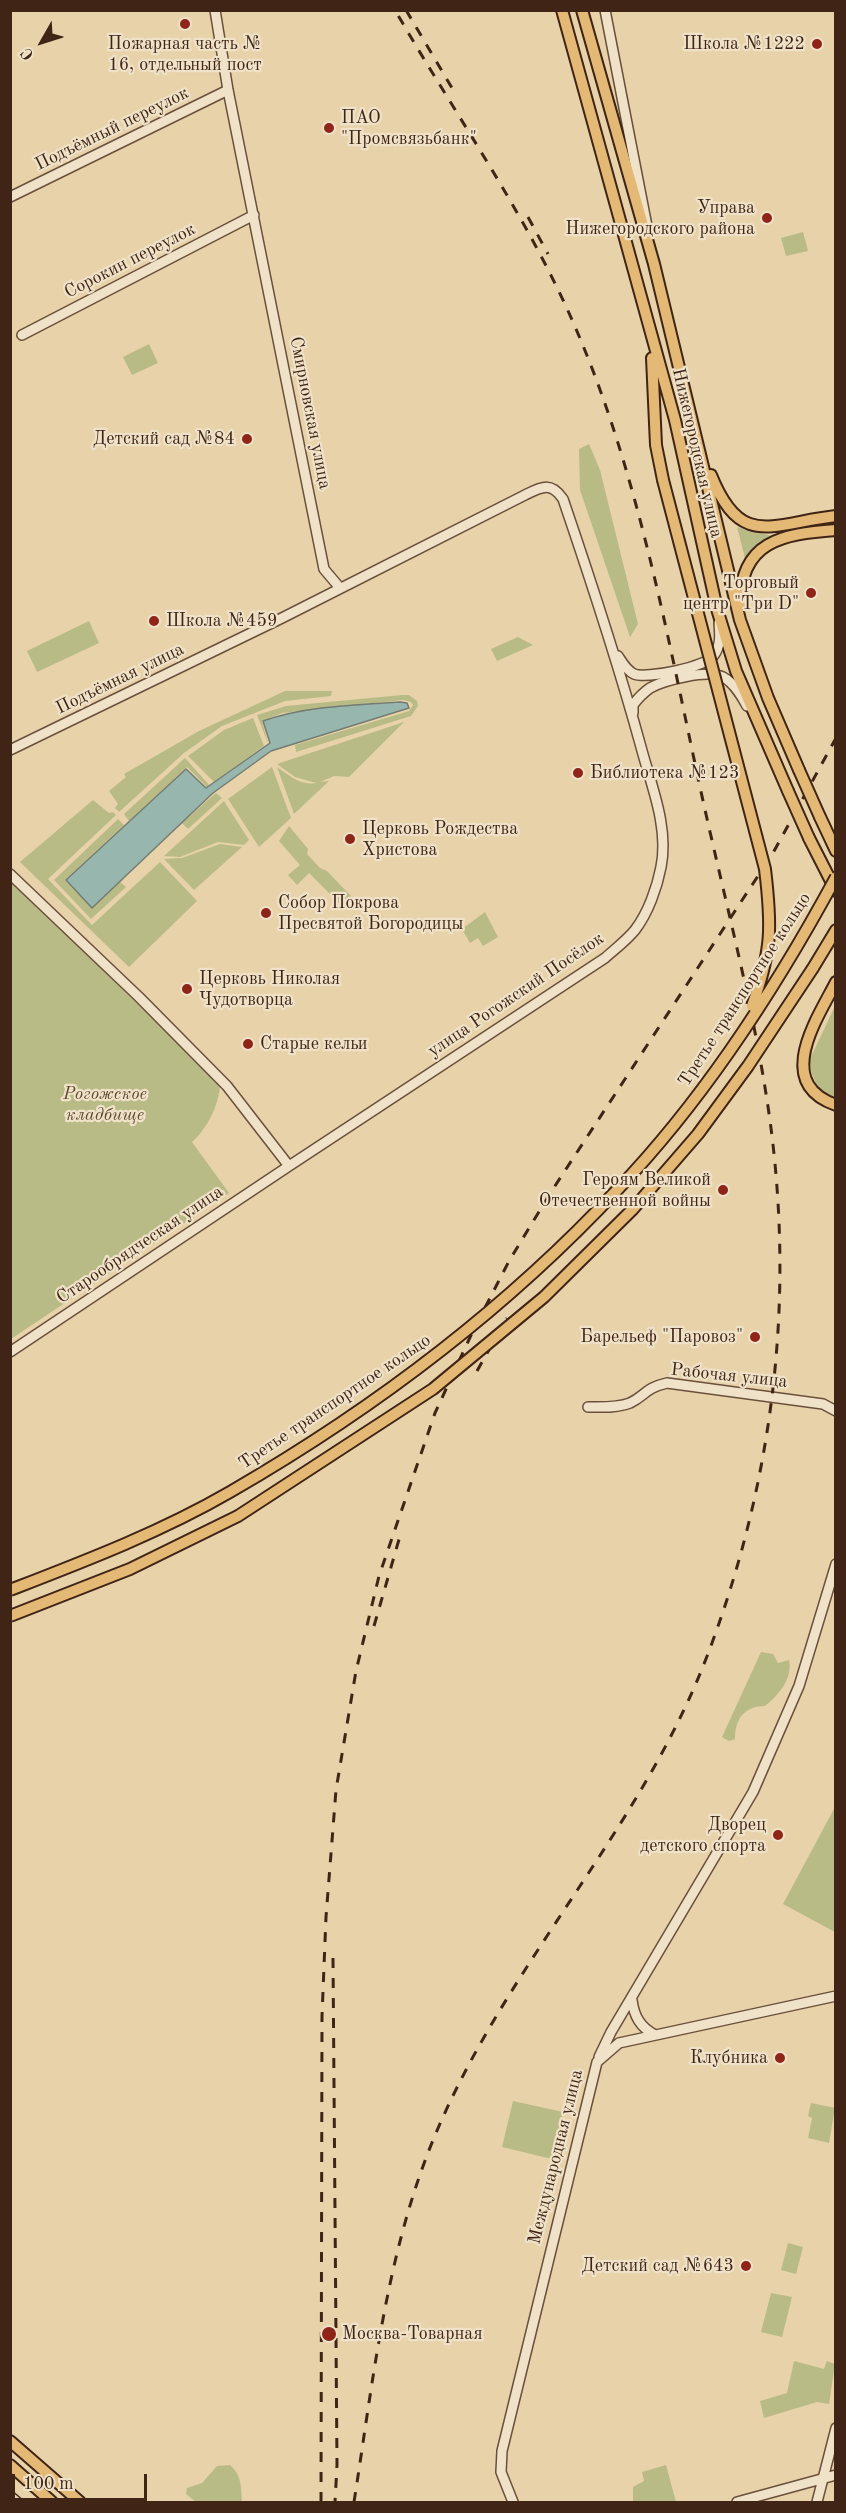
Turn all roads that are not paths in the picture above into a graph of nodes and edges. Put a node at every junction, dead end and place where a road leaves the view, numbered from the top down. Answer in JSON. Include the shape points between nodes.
{"nodes":[{"id":1,"x":215,"y":10,"type":"edge"},
{"id":2,"x":562,"y":10,"type":"edge"},
{"id":3,"x":582,"y":10,"type":"edge"},
{"id":4,"x":605,"y":10,"type":"edge"},
{"id":5,"x":228,"y":90,"type":"junction"},
{"id":6,"x":10,"y":197,"type":"edge"},
{"id":7,"x":254,"y":215,"type":"junction"},
{"id":8,"x":654,"y":264,"type":"junction"},
{"id":9,"x":647,"y":320,"type":"junction"},
{"id":10,"x":22,"y":335,"type":"dead end"},
{"id":11,"x":699,"y":446,"type":"junction"},
{"id":12,"x":836,"y":516,"type":"edge"},
{"id":13,"x":836,"y":530,"type":"edge"},
{"id":14,"x":340,"y":588,"type":"junction"},
{"id":15,"x":717,"y":609,"type":"junction"},
{"id":16,"x":740,"y":620,"type":"junction"},
{"id":17,"x":615,"y":652,"type":"junction"},
{"id":18,"x":633,"y":718,"type":"junction"},
{"id":19,"x":756,"y":719,"type":"junction"},
{"id":20,"x":10,"y":750,"type":"edge"},
{"id":21,"x":820,"y":817,"type":"junction"},
{"id":22,"x":836,"y":841,"type":"edge"},
{"id":23,"x":836,"y":851,"type":"edge"},
{"id":24,"x":10,"y":874,"type":"edge"},
{"id":25,"x":836,"y":877,"type":"edge"},
{"id":26,"x":836,"y":891,"type":"edge"},
{"id":27,"x":836,"y":930,"type":"edge"},
{"id":28,"x":836,"y":982,"type":"edge"},
{"id":29,"x":726,"y":1055,"type":"junction"},
{"id":30,"x":836,"y":1105,"type":"edge"},
{"id":31,"x":289,"y":1166,"type":"junction"},
{"id":32,"x":10,"y":1352,"type":"edge"},
{"id":33,"x":588,"y":1407,"type":"dead end"},
{"id":34,"x":836,"y":1411,"type":"edge"},
{"id":35,"x":836,"y":1564,"type":"edge"},
{"id":36,"x":10,"y":1590,"type":"edge"},
{"id":37,"x":10,"y":1616,"type":"edge"},
{"id":38,"x":836,"y":1996,"type":"edge"},
{"id":39,"x":632,"y":2000,"type":"junction"},
{"id":40,"x":655,"y":2035,"type":"junction"},
{"id":41,"x":597,"y":2062,"type":"junction"},
{"id":42,"x":836,"y":2428,"type":"edge"},
{"id":43,"x":10,"y":2441,"type":"edge"},
{"id":44,"x":10,"y":2465,"type":"edge"},
{"id":45,"x":836,"y":2475,"type":"edge"},
{"id":46,"x":823,"y":2480,"type":"junction"},
{"id":47,"x":52,"y":2502,"type":"edge"},
{"id":48,"x":80,"y":2502,"type":"edge"},
{"id":49,"x":513,"y":2502,"type":"edge"},
{"id":50,"x":737,"y":2502,"type":"edge"},
{"id":51,"x":817,"y":2502,"type":"edge"}],
"edges":[{"from":1,"to":5,"type":"street","name":"Смирновская улица"},
{"from":2,"to":9,"type":"main road","name":"Нижегородская улица"},
{"from":3,"to":8,"type":"main road","name":"Нижегородская улица"},
{"from":4,"to":8,"type":"street"},
{"from":5,"to":6,"type":"street","name":"Подъёмный переулок"},
{"from":5,"to":7,"type":"street","name":"Смирновская улица"},
{"from":7,"to":10,"type":"street","name":"Сорокин переулок"},
{"from":7,"to":14,"type":"street","name":"Смирновская улица","via":[[324,569]]},
{"from":8,"to":11,"type":"main road","name":"Нижегородская улица"},
{"from":9,"to":15,"type":"main road","name":"Нижегородская улица","via":[[675,420]]},
{"from":9,"to":29,"type":"main road","bridge":true,"via":[[656,445],[663,480],[765,869],[770,910],[765,971],[752,1007]]},
{"from":11,"to":12,"type":"main road","via":[[728,509],[747,524],[772,527]]},
{"from":11,"to":16,"type":"main road","name":"Нижегородская улица"},
{"from":13,"to":16,"type":"main road","via":[[812,531],[774,541],[759,551],[745,567]]},
{"from":14,"to":17,"type":"street","name":"улица Рогожский Посёлок","via":[[548,487],[557,490],[563,499]]},
{"from":14,"to":20,"type":"street","name":"Подъёмная улица"},
{"from":15,"to":17,"type":"street","via":[[720,640],[714,657],[708,661],[644,676],[627,669]]},
{"from":15,"to":19,"type":"main road","name":"Нижегородская улица"},
{"from":16,"to":21,"type":"main road","name":"Нижегородская улица","bridge":true,"via":[[768,698]]},
{"from":17,"to":18,"type":"street","name":"улица Рогожский Посёлок"},
{"from":18,"to":19,"type":"street","via":[[633,705],[648,689],[712,674],[728,680]]},
{"from":18,"to":31,"type":"street","name":"улица Рогожский Посёлок","via":[[660,817],[663,849],[654,895],[635,930],[606,958]]},
{"from":19,"to":26,"type":"main road","name":"Нижегородская улица","bridge":true},
{"from":21,"to":22,"type":"main road"},
{"from":21,"to":23,"type":"main road","name":"Нижегородская улица"},
{"from":24,"to":31,"type":"street","via":[[227,1086]]},
{"from":25,"to":29,"type":"main road","name":"Третье транспортное кольцо","bridge":true},
{"from":27,"to":37,"type":"main road","bridge":true,"via":[[795,997],[698,1134],[633,1209],[544,1297],[433,1389],[238,1516],[130,1569]]},
{"from":28,"to":30,"type":"main road","via":[[807,1039],[802,1071],[817,1094]]},
{"from":29,"to":36,"type":"main road","name":"Третье транспортное кольцо","bridge":true,"via":[[619,1189],[532,1276],[425,1364],[230,1493],[121,1546]]},
{"from":31,"to":32,"type":"street","name":"Старообрядческая улица"},
{"from":33,"to":34,"type":"street","name":"Рабочая улица","via":[[615,1407],[667,1383],[823,1404]]},
{"from":35,"to":39,"type":"street","via":[[799,1686],[753,1792]]},
{"from":38,"to":40,"type":"street","name":"Международная улица"},
{"from":39,"to":40,"type":"street","via":[[639,2021]]},
{"from":39,"to":41,"type":"street"},
{"from":40,"to":41,"type":"street","name":"Международная улица","via":[[619,2043]]},
{"from":41,"to":49,"type":"street","name":"Международная улица","via":[[502,2451],[501,2472]]},
{"from":42,"to":46,"type":"street"},
{"from":43,"to":48,"type":"main road"},
{"from":44,"to":47,"type":"main road"},
{"from":45,"to":46,"type":"street"},
{"from":46,"to":50,"type":"street"},
{"from":46,"to":51,"type":"street"}]}
